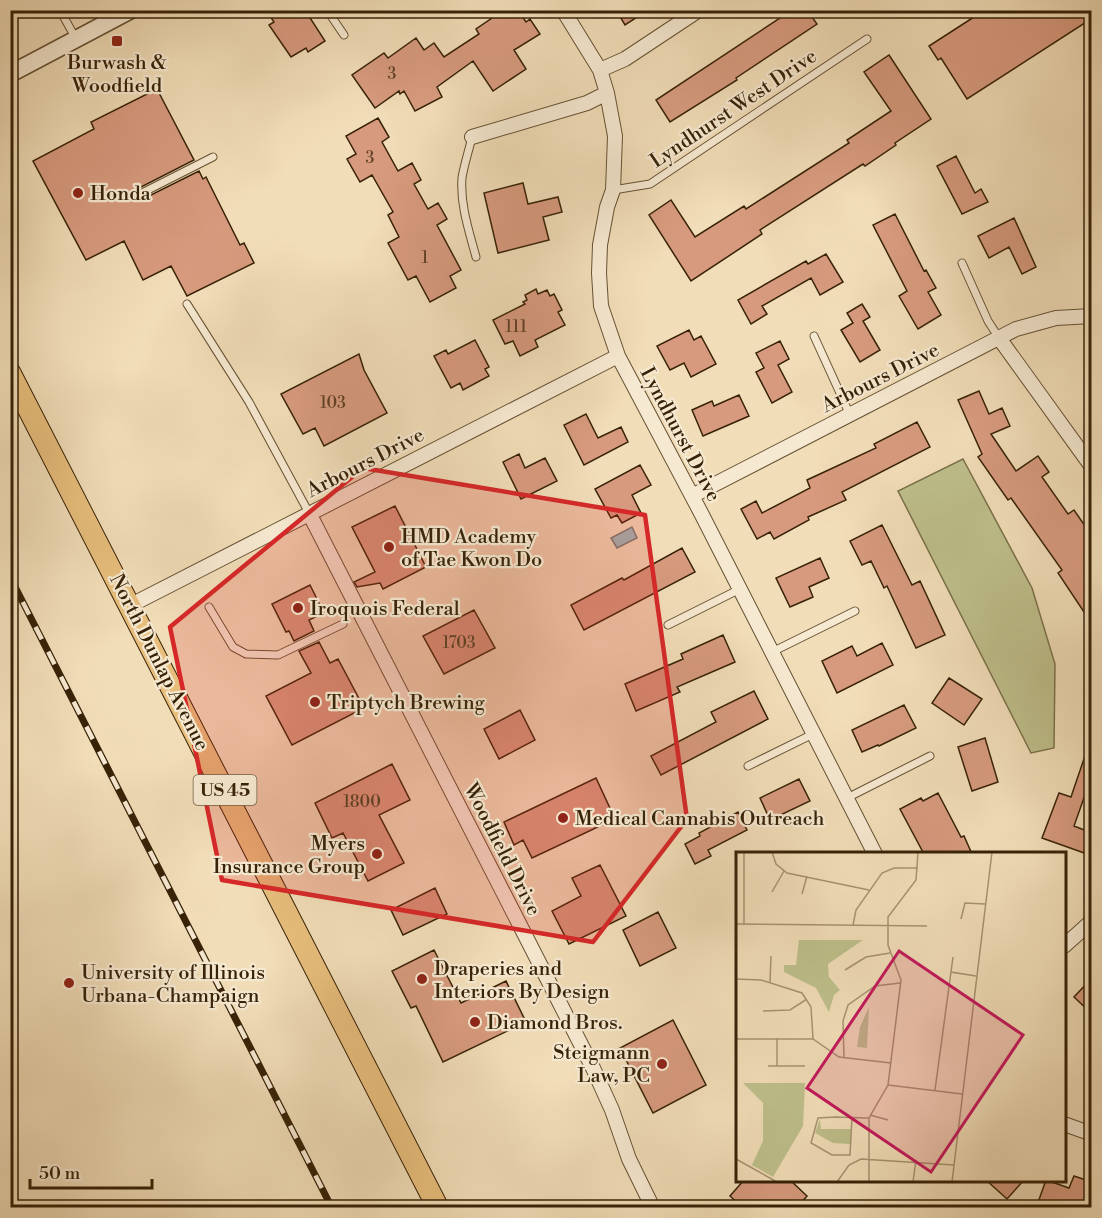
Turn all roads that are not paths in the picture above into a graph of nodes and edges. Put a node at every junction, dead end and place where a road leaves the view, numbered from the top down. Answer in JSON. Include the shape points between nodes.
{"nodes":[{"id":1,"x":60,"y":10,"type":"edge"},
{"id":2,"x":131,"y":10,"type":"edge"},
{"id":3,"x":327,"y":10,"type":"edge"},
{"id":4,"x":563,"y":10,"type":"edge"},
{"id":5,"x":699,"y":10,"type":"edge"},
{"id":6,"x":344,"y":35,"type":"dead end"},
{"id":7,"x":76,"y":39,"type":"junction"},
{"id":8,"x":867,"y":39,"type":"dead end"},
{"id":9,"x":600,"y":70,"type":"junction"},
{"id":10,"x":10,"y":74,"type":"edge"},
{"id":11,"x":607,"y":93,"type":"junction"},
{"id":12,"x":472,"y":137,"type":"joint"},
{"id":13,"x":213,"y":157,"type":"dead end"},
{"id":14,"x":613,"y":190,"type":"junction"},
{"id":15,"x":136,"y":196,"type":"dead end"},
{"id":16,"x":476,"y":257,"type":"dead end"},
{"id":17,"x":962,"y":263,"type":"dead end"},
{"id":18,"x":187,"y":304,"type":"dead end"},
{"id":19,"x":1092,"y":316,"type":"edge"},
{"id":20,"x":814,"y":336,"type":"dead end"},
{"id":21,"x":999,"y":338,"type":"junction"},
{"id":22,"x":618,"y":356,"type":"junction"},
{"id":23,"x":10,"y":373,"type":"edge"},
{"id":24,"x":850,"y":415,"type":"junction"},
{"id":25,"x":1092,"y":466,"type":"edge"},
{"id":26,"x":692,"y":496,"type":"junction"},
{"id":27,"x":309,"y":513,"type":"junction"},
{"id":28,"x":740,"y":589,"type":"junction"},
{"id":29,"x":131,"y":605,"type":"junction"},
{"id":30,"x":209,"y":607,"type":"dead end"},
{"id":31,"x":855,"y":611,"type":"dead end"},
{"id":32,"x":343,"y":624,"type":"dead end"},
{"id":33,"x":668,"y":625,"type":"dead end"},
{"id":34,"x":772,"y":652,"type":"junction"},
{"id":35,"x":813,"y":734,"type":"junction"},
{"id":36,"x":930,"y":756,"type":"dead end"},
{"id":37,"x":748,"y":766,"type":"dead end"},
{"id":38,"x":847,"y":798,"type":"junction"},
{"id":39,"x":874,"y":852,"type":"edge"},
{"id":40,"x":1092,"y":921,"type":"edge"},
{"id":41,"x":1066,"y":945,"type":"edge"},
{"id":42,"x":1066,"y":1124,"type":"edge"},
{"id":43,"x":1092,"y":1134,"type":"edge"},
{"id":44,"x":438,"y":1208,"type":"edge"},
{"id":45,"x":654,"y":1208,"type":"edge"}],
"edges":[{"from":1,"to":7,"type":"lane"},
{"from":2,"to":7,"type":"street"},
{"from":3,"to":6,"type":"lane"},
{"from":4,"to":9,"type":"street","name":"Lyndhurst Drive"},
{"from":5,"to":9,"type":"street","via":[[625,59]]},
{"from":7,"to":10,"type":"street"},
{"from":8,"to":14,"type":"lane","name":"Lyndhurst West Drive","via":[[650,184]]},
{"from":9,"to":11,"type":"street","name":"Lyndhurst Drive"},
{"from":11,"to":12,"type":"street","via":[[586,103]]},
{"from":11,"to":14,"type":"street","name":"Lyndhurst Drive","via":[[615,136]]},
{"from":12,"to":16,"type":"lane","via":[[462,192]]},
{"from":13,"to":15,"type":"lane"},
{"from":14,"to":22,"type":"street","name":"Lyndhurst Drive","via":[[600,245],[599,273],[601,306]]},
{"from":17,"to":21,"type":"lane"},
{"from":18,"to":27,"type":"lane","via":[[249,402]]},
{"from":19,"to":21,"type":"street","name":"Arbours Drive","via":[[1033,323]]},
{"from":20,"to":24,"type":"lane"},
{"from":21,"to":24,"type":"street","name":"Arbours Drive"},
{"from":21,"to":25,"type":"street"},
{"from":22,"to":26,"type":"street","name":"Lyndhurst Drive"},
{"from":22,"to":27,"type":"street","name":"Arbours Drive"},
{"from":23,"to":29,"type":"main road","name":"North Dunlap Avenue","number":"US 45"},
{"from":24,"to":26,"type":"street","name":"Arbours Drive"},
{"from":26,"to":28,"type":"street","name":"Lyndhurst Drive"},
{"from":27,"to":29,"type":"street","name":"Arbours Drive"},
{"from":27,"to":45,"type":"street","name":"Woodfield Drive","via":[[593,1068],[629,1159]]},
{"from":28,"to":33,"type":"lane"},
{"from":28,"to":34,"type":"street","name":"Lyndhurst Drive"},
{"from":29,"to":44,"type":"main road","name":"North Dunlap Avenue","number":"US 45"},
{"from":30,"to":32,"type":"lane","via":[[233,647],[246,654],[278,655]]},
{"from":31,"to":34,"type":"lane"},
{"from":34,"to":35,"type":"street","name":"Lyndhurst Drive"},
{"from":35,"to":37,"type":"lane"},
{"from":35,"to":38,"type":"street","name":"Lyndhurst Drive"},
{"from":36,"to":38,"type":"lane"},
{"from":38,"to":39,"type":"street","name":"Lyndhurst Drive"},
{"from":40,"to":41,"type":"street"},
{"from":42,"to":43,"type":"street"}]}
